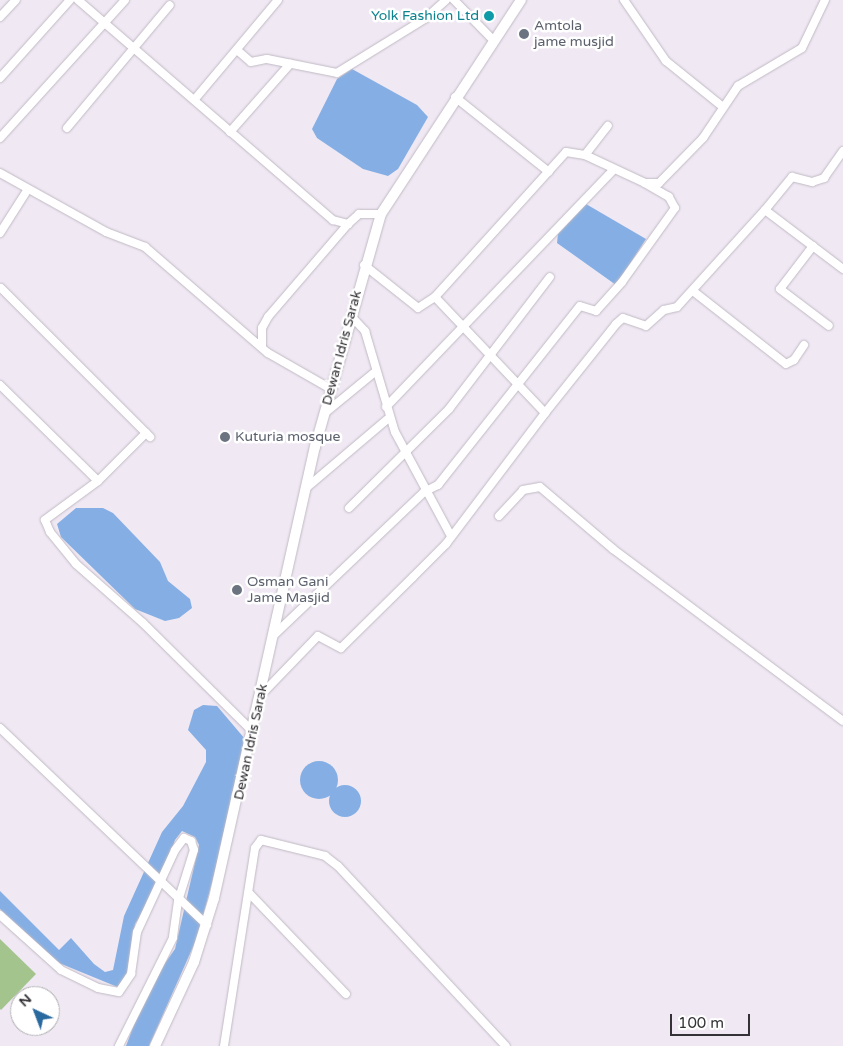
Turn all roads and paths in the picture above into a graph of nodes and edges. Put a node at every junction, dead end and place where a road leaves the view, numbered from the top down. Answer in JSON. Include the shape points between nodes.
{"nodes":[{"id":1,"x":16,"y":0,"type":"edge"},
{"id":2,"x":70,"y":0,"type":"edge"},
{"id":3,"x":78,"y":0,"type":"edge"},
{"id":4,"x":125,"y":0,"type":"edge"},
{"id":5,"x":278,"y":0,"type":"edge"},
{"id":6,"x":446,"y":0,"type":"edge"},
{"id":7,"x":454,"y":0,"type":"edge"},
{"id":8,"x":521,"y":0,"type":"edge"},
{"id":9,"x":624,"y":0,"type":"edge"},
{"id":10,"x":825,"y":0,"type":"edge"},
{"id":11,"x":170,"y":5,"type":"dead end"},
{"id":12,"x":0,"y":17,"type":"edge"},
{"id":13,"x":106,"y":22,"type":"junction"},
{"id":14,"x":493,"y":40,"type":"junction"},
{"id":15,"x":133,"y":45,"type":"junction"},
{"id":16,"x":237,"y":50,"type":"junction"},
{"id":17,"x":290,"y":64,"type":"junction"},
{"id":18,"x":0,"y":78,"type":"edge"},
{"id":19,"x":455,"y":97,"type":"junction"},
{"id":20,"x":194,"y":99,"type":"junction"},
{"id":21,"x":723,"y":107,"type":"junction"},
{"id":22,"x":608,"y":126,"type":"dead end"},
{"id":23,"x":67,"y":128,"type":"dead end"},
{"id":24,"x":230,"y":132,"type":"junction"},
{"id":25,"x":0,"y":138,"type":"edge"},
{"id":26,"x":843,"y":151,"type":"edge"},
{"id":27,"x":585,"y":155,"type":"junction"},
{"id":28,"x":613,"y":170,"type":"junction"},
{"id":29,"x":549,"y":172,"type":"junction"},
{"id":30,"x":0,"y":173,"type":"edge"},
{"id":31,"x":659,"y":186,"type":"junction"},
{"id":32,"x":28,"y":189,"type":"junction"},
{"id":33,"x":765,"y":210,"type":"junction"},
{"id":34,"x":381,"y":214,"type":"junction"},
{"id":35,"x":348,"y":224,"type":"junction"},
{"id":36,"x":0,"y":233,"type":"edge"},
{"id":37,"x":813,"y":246,"type":"junction"},
{"id":38,"x":364,"y":265,"type":"junction"},
{"id":39,"x":843,"y":269,"type":"edge"},
{"id":40,"x":550,"y":277,"type":"dead end"},
{"id":41,"x":0,"y":288,"type":"edge"},
{"id":42,"x":693,"y":291,"type":"junction"},
{"id":43,"x":435,"y":296,"type":"junction"},
{"id":44,"x":0,"y":297,"type":"edge"},
{"id":45,"x":351,"y":316,"type":"junction"},
{"id":46,"x":829,"y":326,"type":"dead end"},
{"id":47,"x":463,"y":328,"type":"junction"},
{"id":48,"x":804,"y":345,"type":"dead end"},
{"id":49,"x":262,"y":347,"type":"junction"},
{"id":50,"x":488,"y":357,"type":"junction"},
{"id":51,"x":375,"y":372,"type":"junction"},
{"id":52,"x":0,"y":385,"type":"edge"},
{"id":53,"x":517,"y":386,"type":"junction"},
{"id":54,"x":331,"y":389,"type":"junction"},
{"id":55,"x":386,"y":408,"type":"junction"},
{"id":56,"x":324,"y":413,"type":"junction"},
{"id":57,"x":545,"y":413,"type":"junction"},
{"id":58,"x":390,"y":417,"type":"junction"},
{"id":59,"x":406,"y":454,"type":"junction"},
{"id":60,"x":98,"y":480,"type":"junction"},
{"id":61,"x":305,"y":489,"type":"junction"},
{"id":62,"x":427,"y":489,"type":"junction"},
{"id":63,"x":349,"y":508,"type":"dead end"},
{"id":64,"x":499,"y":516,"type":"dead end"},
{"id":65,"x":451,"y":536,"type":"junction"},
{"id":66,"x":275,"y":634,"type":"junction"},
{"id":67,"x":260,"y":696,"type":"junction"},
{"id":68,"x":843,"y":721,"type":"edge"},
{"id":69,"x":0,"y":728,"type":"edge"},
{"id":70,"x":252,"y":732,"type":"junction"},
{"id":71,"x":162,"y":887,"type":"junction"},
{"id":72,"x":249,"y":893,"type":"junction"},
{"id":73,"x":178,"y":901,"type":"junction"},
{"id":74,"x":0,"y":915,"type":"edge"},
{"id":75,"x":207,"y":925,"type":"junction"},
{"id":76,"x":346,"y":994,"type":"dead end"},
{"id":77,"x":119,"y":1046,"type":"edge"},
{"id":78,"x":155,"y":1046,"type":"edge"},
{"id":79,"x":224,"y":1046,"type":"edge"},
{"id":80,"x":506,"y":1046,"type":"edge"}],
"edges":[{"from":1,"to":12,"type":"street"},
{"from":2,"to":18,"type":"street"},
{"from":3,"to":13,"type":"street"},
{"from":4,"to":13,"type":"street"},
{"from":5,"to":16,"type":"street"},
{"from":6,"to":17,"type":"street","via":[[426,18],[336,72]]},
{"from":7,"to":14,"type":"street"},
{"from":8,"to":14,"type":"main road","name":"Dewan Idris Sarak"},
{"from":9,"to":21,"type":"street","via":[[666,61]]},
{"from":10,"to":21,"type":"street","via":[[802,48],[738,86]]},
{"from":11,"to":15,"type":"street"},
{"from":13,"to":15,"type":"street"},
{"from":13,"to":25,"type":"street"},
{"from":14,"to":19,"type":"main road","name":"Dewan Idris Sarak"},
{"from":15,"to":20,"type":"street"},
{"from":15,"to":23,"type":"street"},
{"from":16,"to":17,"type":"street","via":[[251,62],[266,59]]},
{"from":16,"to":20,"type":"street"},
{"from":17,"to":24,"type":"street"},
{"from":19,"to":29,"type":"street"},
{"from":19,"to":34,"type":"main road","name":"Dewan Idris Sarak"},
{"from":20,"to":24,"type":"street"},
{"from":21,"to":31,"type":"street","via":[[703,138]]},
{"from":22,"to":27,"type":"street"},
{"from":24,"to":35,"type":"street","via":[[333,220]]},
{"from":26,"to":33,"type":"street","via":[[824,178],[812,182],[792,177]]},
{"from":27,"to":28,"type":"street"},
{"from":27,"to":29,"type":"street","via":[[566,152]]},
{"from":28,"to":31,"type":"street"},
{"from":28,"to":47,"type":"street"},
{"from":29,"to":43,"type":"street"},
{"from":30,"to":32,"type":"street"},
{"from":31,"to":53,"type":"street","via":[[676,204],[654,241],[602,306],[593,312],[580,306]]},
{"from":32,"to":36,"type":"street"},
{"from":32,"to":49,"type":"street","via":[[106,232],[151,250]]},
{"from":33,"to":37,"type":"street"},
{"from":33,"to":42,"type":"street"},
{"from":34,"to":35,"type":"street","via":[[359,214]]},
{"from":34,"to":38,"type":"main road","name":"Dewan Idris Sarak"},
{"from":35,"to":49,"type":"street","via":[[268,317],[262,328]]},
{"from":37,"to":39,"type":"street"},
{"from":37,"to":46,"type":"street","via":[[780,289]]},
{"from":38,"to":43,"type":"street","via":[[418,308]]},
{"from":38,"to":45,"type":"main road","name":"Dewan Idris Sarak"},
{"from":40,"to":50,"type":"street"},
{"from":41,"to":44,"type":"street"},
{"from":41,"to":60,"type":"street","via":[[148,435]]},
{"from":42,"to":48,"type":"street","via":[[786,364],[794,360]]},
{"from":42,"to":57,"type":"street","via":[[646,326],[623,318]]},
{"from":43,"to":47,"type":"street"},
{"from":45,"to":51,"type":"street","via":[[365,331]]},
{"from":45,"to":54,"type":"main road","name":"Dewan Idris Sarak"},
{"from":47,"to":50,"type":"street"},
{"from":47,"to":55,"type":"street"},
{"from":49,"to":54,"type":"street"},
{"from":50,"to":53,"type":"street"},
{"from":50,"to":59,"type":"street"},
{"from":51,"to":55,"type":"street"},
{"from":51,"to":56,"type":"street"},
{"from":52,"to":60,"type":"street"},
{"from":53,"to":57,"type":"street"},
{"from":53,"to":62,"type":"street","via":[[438,485]]},
{"from":54,"to":56,"type":"main road","name":"Dewan Idris Sarak"},
{"from":55,"to":58,"type":"street"},
{"from":56,"to":61,"type":"main road","name":"Dewan Idris Sarak"},
{"from":57,"to":65,"type":"street"},
{"from":58,"to":59,"type":"street"},
{"from":58,"to":61,"type":"street"},
{"from":59,"to":62,"type":"street"},
{"from":59,"to":63,"type":"street"},
{"from":60,"to":70,"type":"street","via":[[84,495],[55,510],[45,520],[47,526],[76,564],[143,623]]},
{"from":61,"to":66,"type":"main road","name":"Dewan Idris Sarak"},
{"from":62,"to":65,"type":"street"},
{"from":62,"to":66,"type":"street"},
{"from":64,"to":68,"type":"street","via":[[524,490],[540,487],[613,549]]},
{"from":65,"to":67,"type":"street","via":[[341,648],[318,636]]},
{"from":66,"to":67,"type":"main road","name":"Dewan Idris Sarak"},
{"from":67,"to":70,"type":"main road","name":"Dewan Idris Sarak"},
{"from":69,"to":71,"type":"street"},
{"from":70,"to":75,"type":"main road","name":"Dewan Idris Sarak"},
{"from":71,"to":73,"type":"street"},
{"from":71,"to":73,"type":"street","via":[[175,850],[188,838],[194,850]]},
{"from":71,"to":74,"type":"street","via":[[137,932],[131,974],[119,992],[98,988],[61,970]]},
{"from":72,"to":76,"type":"street"},
{"from":72,"to":79,"type":"street"},
{"from":72,"to":80,"type":"street","via":[[256,848],[262,840],[325,856]]},
{"from":73,"to":75,"type":"street"},
{"from":73,"to":77,"type":"street","via":[[173,938]]},
{"from":75,"to":78,"type":"main road","name":"Dewan Idris Sarak"}]}
